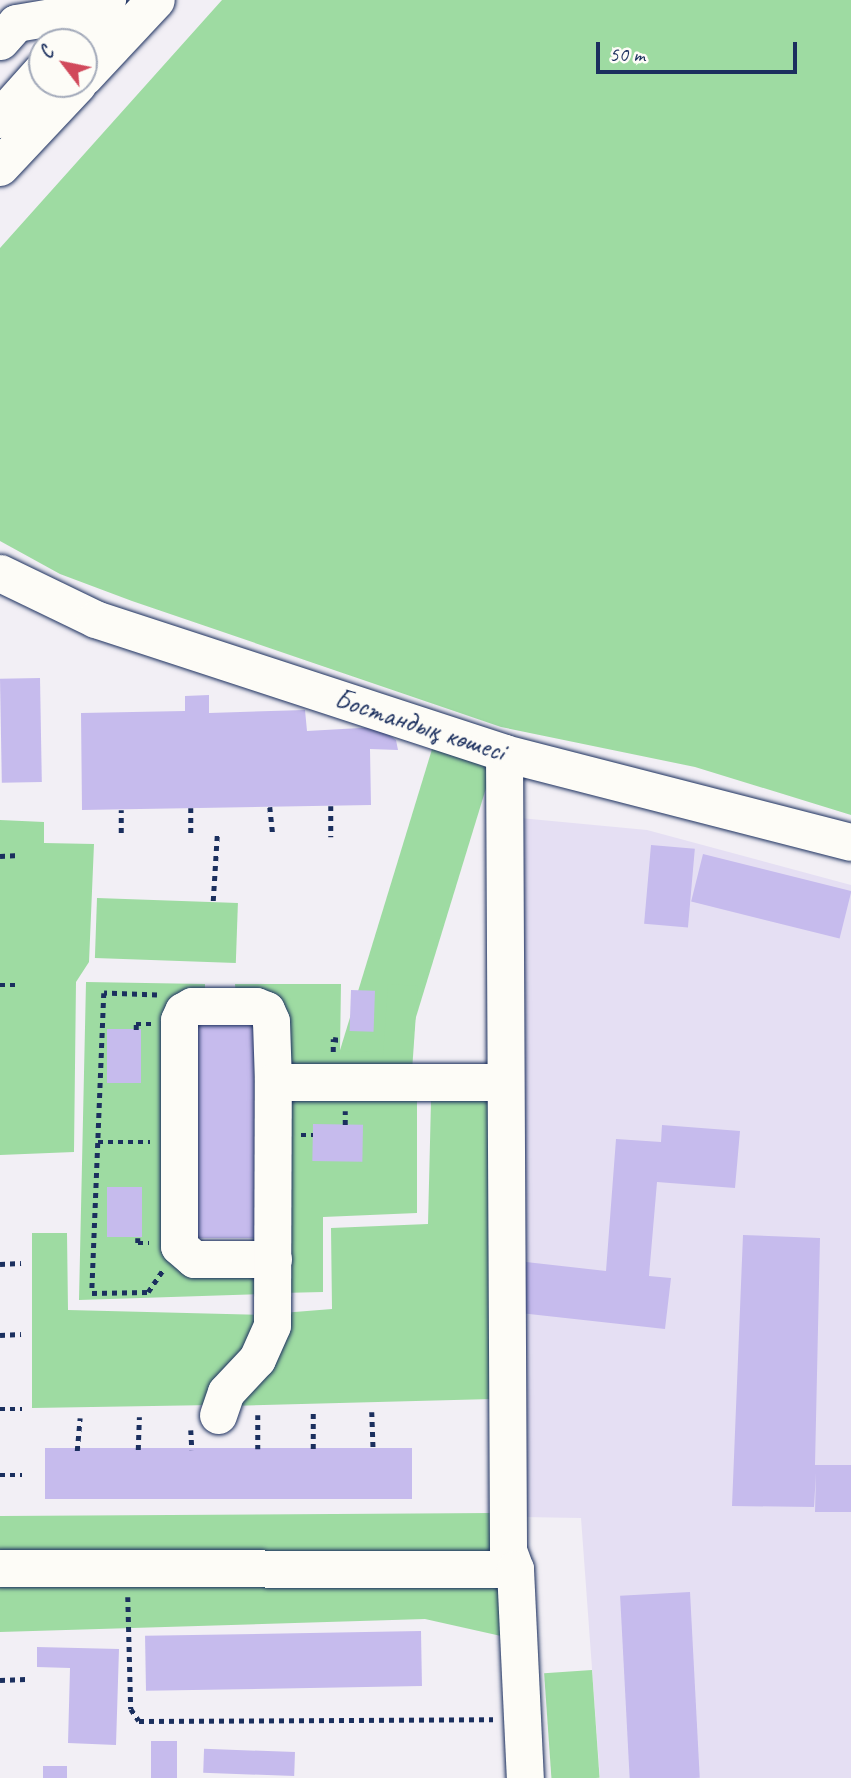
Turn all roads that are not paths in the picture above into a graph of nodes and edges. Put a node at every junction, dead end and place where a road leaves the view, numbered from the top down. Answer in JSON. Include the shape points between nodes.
{"nodes":[{"id":1,"x":156,"y":0,"type":"edge"},
{"id":2,"x":103,"y":4,"type":"edge"},
{"id":3,"x":82,"y":28,"type":"edge"},
{"id":4,"x":0,"y":41,"type":"edge"},
{"id":5,"x":98,"y":62,"type":"edge"},
{"id":6,"x":28,"y":88,"type":"edge"},
{"id":7,"x":65,"y":98,"type":"edge"},
{"id":8,"x":0,"y":120,"type":"edge"},
{"id":9,"x":0,"y":167,"type":"edge"},
{"id":10,"x":0,"y":573,"type":"edge"},
{"id":11,"x":503,"y":753,"type":"junction"},
{"id":12,"x":851,"y":842,"type":"edge"},
{"id":13,"x":273,"y":1082,"type":"junction"},
{"id":14,"x":505,"y":1082,"type":"junction"},
{"id":15,"x":273,"y":1259,"type":"junction"},
{"id":16,"x":218,"y":1415,"type":"dead end"},
{"id":17,"x":0,"y":1568,"type":"edge"},
{"id":18,"x":515,"y":1569,"type":"junction"},
{"id":19,"x":524,"y":1778,"type":"edge"}],
"edges":[{"from":1,"to":5,"type":"main road"},
{"from":2,"to":3,"type":"main road"},
{"from":2,"to":4,"type":"street","via":[[16,23]]},
{"from":6,"to":8,"type":"main road"},
{"from":7,"to":9,"type":"main road"},
{"from":10,"to":11,"type":"street","name":"Бостандық көшесі","via":[[95,619]]},
{"from":11,"to":12,"type":"street","name":"Бостандық көшесі"},
{"from":11,"to":14,"type":"street"},
{"from":13,"to":14,"type":"street"},
{"from":13,"to":15,"type":"street"},
{"from":13,"to":15,"type":"street","via":[[271,1021],[266,1010],[192,1006],[183,1011],[179,1246],[194,1259]]},
{"from":14,"to":18,"type":"street","via":[[508,1550]]},
{"from":15,"to":16,"type":"street","via":[[272,1325],[257,1359],[226,1392]]},
{"from":17,"to":18,"type":"street"},
{"from":18,"to":19,"type":"street"}]}
